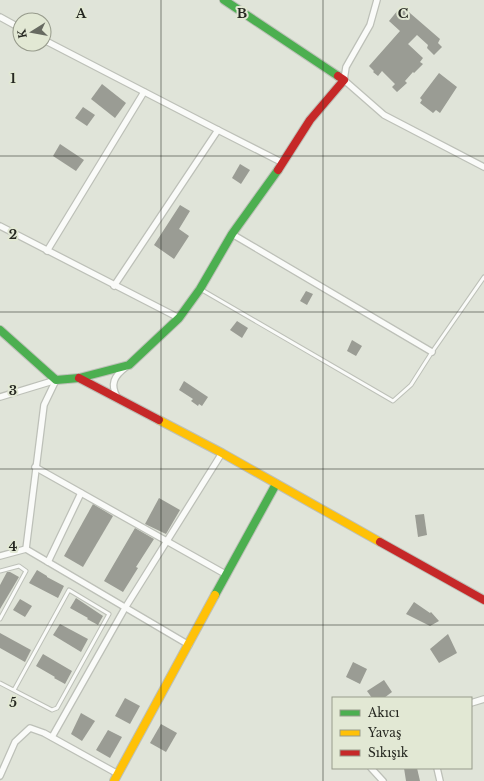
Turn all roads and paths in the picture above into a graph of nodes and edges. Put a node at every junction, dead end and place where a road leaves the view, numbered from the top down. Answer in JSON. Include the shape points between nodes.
{"nodes":[{"id":1,"x":224,"y":0,"type":"edge"},
{"id":2,"x":377,"y":0,"type":"edge"},
{"id":3,"x":0,"y":17,"type":"edge"},
{"id":4,"x":12,"y":24,"type":"edge"},
{"id":5,"x":52,"y":44,"type":"edge"},
{"id":6,"x":344,"y":80,"type":"junction"},
{"id":7,"x":144,"y":92,"type":"junction"},
{"id":8,"x":218,"y":130,"type":"junction"},
{"id":9,"x":283,"y":163,"type":"junction"},
{"id":10,"x":484,"y":166,"type":"edge"},
{"id":11,"x":0,"y":226,"type":"edge"},
{"id":12,"x":232,"y":234,"type":"junction"},
{"id":13,"x":47,"y":251,"type":"junction"},
{"id":14,"x":484,"y":277,"type":"edge"},
{"id":15,"x":114,"y":286,"type":"junction"},
{"id":16,"x":200,"y":289,"type":"junction"},
{"id":17,"x":179,"y":318,"type":"junction"},
{"id":18,"x":0,"y":330,"type":"edge"},
{"id":19,"x":432,"y":352,"type":"junction"},
{"id":20,"x":129,"y":365,"type":"junction"},
{"id":21,"x":79,"y":378,"type":"junction"},
{"id":22,"x":56,"y":380,"type":"junction"},
{"id":23,"x":0,"y":397,"type":"edge"},
{"id":24,"x":118,"y":399,"type":"junction"},
{"id":25,"x":222,"y":453,"type":"junction"},
{"id":26,"x":35,"y":467,"type":"junction"},
{"id":27,"x":276,"y":484,"type":"junction"},
{"id":28,"x":81,"y":493,"type":"junction"},
{"id":29,"x":167,"y":541,"type":"junction"},
{"id":30,"x":26,"y":549,"type":"junction"},
{"id":31,"x":0,"y":556,"type":"edge"},
{"id":32,"x":48,"y":562,"type":"junction"},
{"id":33,"x":0,"y":572,"type":"edge"},
{"id":34,"x":227,"y":575,"type":"junction"},
{"id":35,"x":484,"y":600,"type":"edge"},
{"id":36,"x":125,"y":608,"type":"junction"},
{"id":37,"x":0,"y":619,"type":"edge"},
{"id":38,"x":189,"y":645,"type":"junction"},
{"id":39,"x":0,"y":683,"type":"edge"},
{"id":40,"x":14,"y":690,"type":"junction"},
{"id":41,"x":484,"y":699,"type":"edge"},
{"id":42,"x":472,"y":703,"type":"edge"},
{"id":43,"x":52,"y":737,"type":"junction"},
{"id":44,"x":372,"y":769,"type":"edge"},
{"id":45,"x":437,"y":769,"type":"edge"},
{"id":46,"x":0,"y":776,"type":"edge"},
{"id":47,"x":116,"y":778,"type":"edge"},
{"id":48,"x":383,"y":781,"type":"edge"},
{"id":49,"x":440,"y":781,"type":"edge"}],
"edges":[{"from":1,"to":6,"type":"street"},
{"from":2,"to":6,"type":"street","via":[[370,25],[346,67]]},
{"from":3,"to":4,"type":"street"},
{"from":5,"to":7,"type":"street"},
{"from":6,"to":9,"type":"street","via":[[310,120]]},
{"from":6,"to":10,"type":"street","via":[[384,115]]},
{"from":7,"to":8,"type":"street"},
{"from":7,"to":13,"type":"street"},
{"from":8,"to":9,"type":"street"},
{"from":8,"to":15,"type":"street"},
{"from":9,"to":12,"type":"street"},
{"from":11,"to":13,"type":"street"},
{"from":12,"to":16,"type":"street"},
{"from":12,"to":19,"type":"street"},
{"from":13,"to":15,"type":"street"},
{"from":14,"to":19,"type":"lane"},
{"from":15,"to":17,"type":"street"},
{"from":16,"to":17,"type":"street"},
{"from":16,"to":19,"type":"lane","via":[[394,401],[411,385]]},
{"from":17,"to":20,"type":"street"},
{"from":18,"to":22,"type":"street"},
{"from":20,"to":21,"type":"street"},
{"from":20,"to":24,"type":"street","via":[[115,378],[113,390]]},
{"from":21,"to":22,"type":"street"},
{"from":21,"to":24,"type":"street"},
{"from":22,"to":23,"type":"street"},
{"from":22,"to":26,"type":"street","via":[[44,405]]},
{"from":24,"to":25,"type":"street"},
{"from":25,"to":27,"type":"street"},
{"from":25,"to":29,"type":"street"},
{"from":26,"to":28,"type":"street"},
{"from":26,"to":30,"type":"street"},
{"from":27,"to":34,"type":"street"},
{"from":27,"to":35,"type":"street"},
{"from":28,"to":29,"type":"street"},
{"from":28,"to":32,"type":"street"},
{"from":29,"to":34,"type":"street"},
{"from":29,"to":36,"type":"street"},
{"from":30,"to":31,"type":"street"},
{"from":30,"to":32,"type":"street"},
{"from":32,"to":36,"type":"street"},
{"from":33,"to":37,"type":"lane","via":[[19,566],[26,571]]},
{"from":34,"to":38,"type":"street"},
{"from":36,"to":38,"type":"street"},
{"from":36,"to":43,"type":"street"},
{"from":38,"to":47,"type":"street"},
{"from":39,"to":40,"type":"lane"},
{"from":40,"to":40,"type":"lane","via":[[52,710],[56,708],[109,614],[69,590]]},
{"from":41,"to":42,"type":"street"},
{"from":43,"to":46,"type":"street","via":[[30,728],[15,742]]},
{"from":43,"to":47,"type":"street"},
{"from":44,"to":48,"type":"street"},
{"from":45,"to":49,"type":"street"}]}
